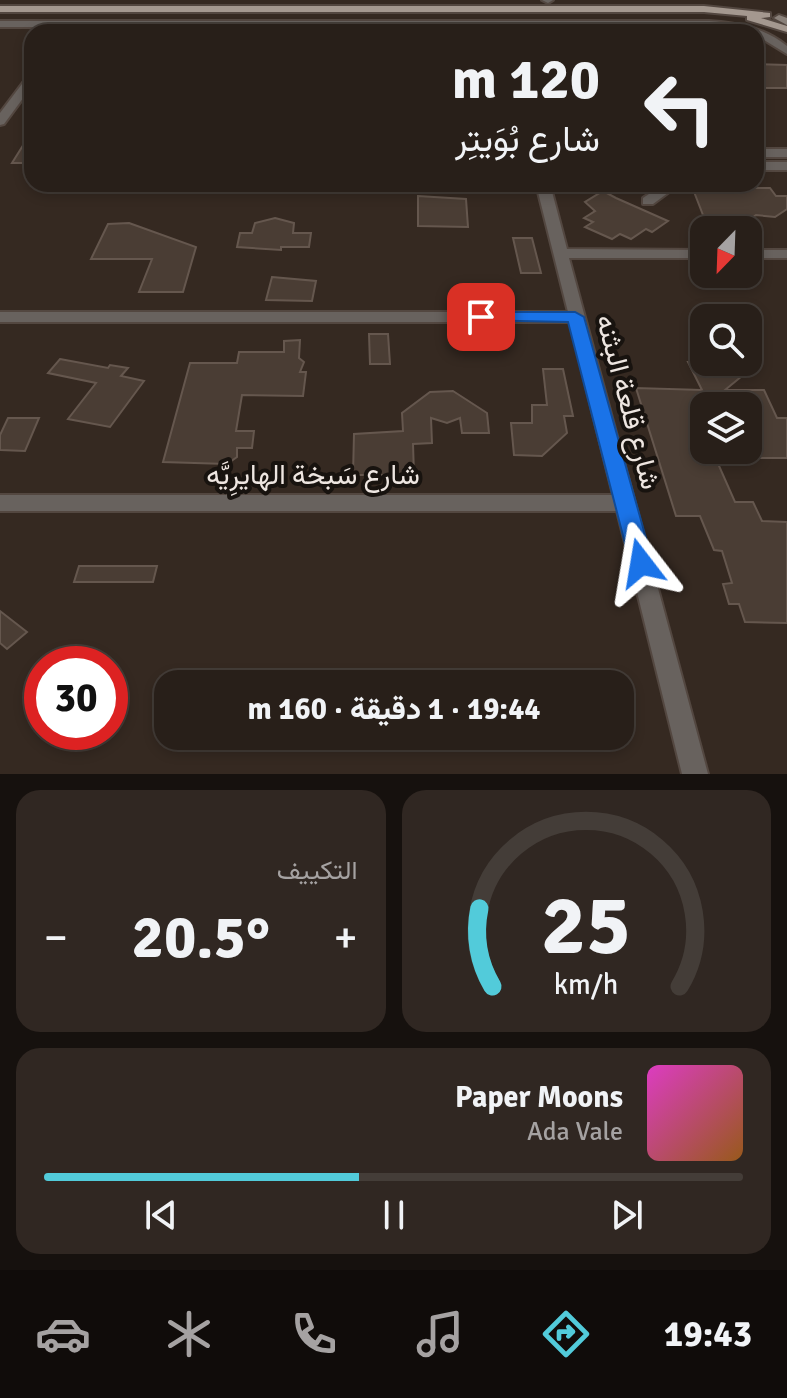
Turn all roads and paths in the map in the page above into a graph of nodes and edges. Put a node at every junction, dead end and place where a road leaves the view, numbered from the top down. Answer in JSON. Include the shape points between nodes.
{"nodes":[{"id":1,"x":0,"y":0,"type":"edge"},
{"id":2,"x":508,"y":0,"type":"edge"},
{"id":3,"x":547,"y":0,"type":"edge"},
{"id":4,"x":701,"y":0,"type":"edge"},
{"id":5,"x":744,"y":0,"type":"edge"},
{"id":6,"x":0,"y":9,"type":"edge"},
{"id":7,"x":64,"y":9,"type":"junction"},
{"id":8,"x":103,"y":9,"type":"junction"},
{"id":9,"x":604,"y":9,"type":"junction"},
{"id":10,"x":766,"y":15,"type":"junction"},
{"id":11,"x":784,"y":20,"type":"edge"},
{"id":12,"x":0,"y":24,"type":"edge"},
{"id":13,"x":24,"y":24,"type":"edge"},
{"id":14,"x":72,"y":24,"type":"edge"},
{"id":15,"x":75,"y":24,"type":"edge"},
{"id":16,"x":787,"y":29,"type":"edge"},
{"id":17,"x":764,"y":34,"type":"edge"},
{"id":18,"x":787,"y":51,"type":"edge"},
{"id":19,"x":24,"y":89,"type":"edge"},
{"id":20,"x":0,"y":121,"type":"edge"},
{"id":21,"x":764,"y":153,"type":"edge"},
{"id":22,"x":787,"y":153,"type":"edge"},
{"id":23,"x":764,"y":165,"type":"edge"},
{"id":24,"x":787,"y":166,"type":"edge"},
{"id":25,"x":545,"y":192,"type":"edge"},
{"id":26,"x":661,"y":192,"type":"edge"},
{"id":27,"x":648,"y":201,"type":"dead end"},
{"id":28,"x":561,"y":253,"type":"junction"},
{"id":29,"x":690,"y":254,"type":"edge"},
{"id":30,"x":762,"y":254,"type":"edge"},
{"id":31,"x":787,"y":254,"type":"edge"},
{"id":32,"x":0,"y":317,"type":"edge"},
{"id":33,"x":575,"y":317,"type":"junction"},
{"id":34,"x":0,"y":503,"type":"edge"},
{"id":35,"x":626,"y":503,"type":"junction"},
{"id":36,"x":695,"y":774,"type":"edge"}],
"edges":[{"from":1,"to":2,"type":"main road"},
{"from":2,"to":3,"type":"main road"},
{"from":3,"to":4,"type":"main road"},
{"from":5,"to":10,"type":"main road"},
{"from":6,"to":7,"type":"main road"},
{"from":7,"to":8,"type":"main road"},
{"from":7,"to":14,"type":"street"},
{"from":8,"to":9,"type":"main road"},
{"from":8,"to":15,"type":"street"},
{"from":9,"to":10,"type":"main road","via":[[719,9]]},
{"from":9,"to":16,"type":"main road","via":[[721,14]]},
{"from":10,"to":11,"type":"main road"},
{"from":12,"to":13,"type":"street"},
{"from":17,"to":18,"type":"street"},
{"from":19,"to":20,"type":"street"},
{"from":21,"to":22,"type":"street"},
{"from":23,"to":24,"type":"street"},
{"from":25,"to":28,"type":"street","name":"شارع قلعة البثنه"},
{"from":26,"to":27,"type":"street"},
{"from":28,"to":29,"type":"street"},
{"from":28,"to":33,"type":"street","name":"شارع قلعة البثنه"},
{"from":30,"to":31,"type":"street"},
{"from":32,"to":33,"type":"street"},
{"from":33,"to":35,"type":"street","name":"شارع قلعة البثنه"},
{"from":34,"to":35,"type":"street","name":"شارع سَبخة الهايرِيَّه"},
{"from":35,"to":36,"type":"street","name":"شارع قلعة البثنه"}]}
